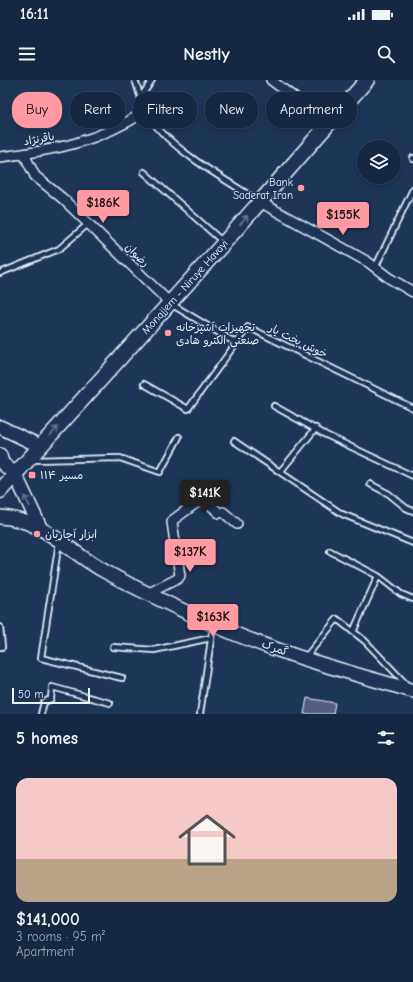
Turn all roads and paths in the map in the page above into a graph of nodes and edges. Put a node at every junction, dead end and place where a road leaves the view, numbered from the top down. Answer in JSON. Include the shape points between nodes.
{"nodes":[{"id":1,"x":135,"y":80,"type":"edge"},
{"id":2,"x":152,"y":80,"type":"edge"},
{"id":3,"x":271,"y":80,"type":"edge"},
{"id":4,"x":367,"y":80,"type":"edge"},
{"id":5,"x":139,"y":92,"type":"edge"},
{"id":6,"x":144,"y":92,"type":"edge"},
{"id":7,"x":287,"y":92,"type":"edge"},
{"id":8,"x":357,"y":92,"type":"edge"},
{"id":9,"x":133,"y":119,"type":"edge"},
{"id":10,"x":158,"y":128,"type":"edge"},
{"id":11,"x":325,"y":128,"type":"edge"},
{"id":12,"x":24,"y":154,"type":"junction"},
{"id":13,"x":0,"y":157,"type":"edge"},
{"id":14,"x":144,"y":172,"type":"dead end"},
{"id":15,"x":413,"y":189,"type":"edge"},
{"id":16,"x":260,"y":202,"type":"junction"},
{"id":17,"x":88,"y":224,"type":"junction"},
{"id":18,"x":224,"y":243,"type":"junction"},
{"id":19,"x":375,"y":268,"type":"junction"},
{"id":20,"x":0,"y":273,"type":"edge"},
{"id":21,"x":413,"y":292,"type":"edge"},
{"id":22,"x":170,"y":303,"type":"junction"},
{"id":23,"x":236,"y":343,"type":"junction"},
{"id":24,"x":144,"y":384,"type":"dead end"},
{"id":25,"x":274,"y":406,"type":"dead end"},
{"id":26,"x":413,"y":408,"type":"edge"},
{"id":27,"x":0,"y":427,"type":"edge"},
{"id":28,"x":316,"y":428,"type":"junction"},
{"id":29,"x":179,"y":437,"type":"dead end"},
{"id":30,"x":234,"y":441,"type":"dead end"},
{"id":31,"x":40,"y":446,"type":"junction"},
{"id":32,"x":1,"y":460,"type":"edge"},
{"id":33,"x":28,"y":460,"type":"junction"},
{"id":34,"x":280,"y":472,"type":"junction"},
{"id":35,"x":15,"y":474,"type":"junction"},
{"id":36,"x":413,"y":476,"type":"edge"},
{"id":37,"x":370,"y":484,"type":"dead end"},
{"id":38,"x":0,"y":491,"type":"edge"},
{"id":39,"x":413,"y":511,"type":"edge"},
{"id":40,"x":0,"y":516,"type":"edge"},
{"id":41,"x":237,"y":524,"type":"dead end"},
{"id":42,"x":40,"y":527,"type":"junction"},
{"id":43,"x":59,"y":540,"type":"junction"},
{"id":44,"x":413,"y":543,"type":"edge"},
{"id":45,"x":330,"y":551,"type":"dead end"},
{"id":46,"x":378,"y":576,"type":"junction"},
{"id":47,"x":149,"y":593,"type":"junction"},
{"id":48,"x":413,"y":600,"type":"edge"},
{"id":49,"x":213,"y":624,"type":"junction"},
{"id":50,"x":0,"y":627,"type":"edge"},
{"id":51,"x":353,"y":632,"type":"junction"},
{"id":52,"x":211,"y":638,"type":"junction"},
{"id":53,"x":0,"y":647,"type":"edge"},
{"id":54,"x":113,"y":647,"type":"dead end"},
{"id":55,"x":305,"y":659,"type":"junction"},
{"id":56,"x":122,"y":678,"type":"dead end"},
{"id":57,"x":413,"y":689,"type":"edge"},
{"id":58,"x":110,"y":703,"type":"dead end"},
{"id":59,"x":41,"y":714,"type":"edge"},
{"id":60,"x":200,"y":714,"type":"edge"}],
"edges":[{"from":1,"to":5,"type":"lane"},
{"from":2,"to":6,"type":"lane"},
{"from":3,"to":7,"type":"street"},
{"from":4,"to":8,"type":"main road","name":"Monajjem - Niruye Havayi"},
{"from":9,"to":12,"type":"street","name":"باقرنژاد","via":[[92,139],[47,151]]},
{"from":10,"to":16,"type":"lane","via":[[193,157]]},
{"from":11,"to":16,"type":"main road","name":"Monajjem - Niruye Havayi"},
{"from":12,"to":13,"type":"street","name":"باقرنژاد"},
{"from":12,"to":17,"type":"street","name":"رضوان","via":[[35,176]]},
{"from":14,"to":18,"type":"lane"},
{"from":15,"to":19,"type":"lane"},
{"from":18,"to":16,"type":"main road","name":"Monajjem - Niruye Havayi","one_way":true},
{"from":16,"to":19,"type":"street"},
{"from":17,"to":20,"type":"lane","via":[[59,249]]},
{"from":17,"to":22,"type":"street","name":"رضوان"},
{"from":18,"to":22,"type":"main road","name":"Monajjem - Niruye Havayi"},
{"from":19,"to":21,"type":"street"},
{"from":22,"to":23,"type":"lane"},
{"from":31,"to":22,"type":"main road","name":"Monajjem - Niruye Havayi","one_way":true},
{"from":23,"to":24,"type":"lane","name":"خوش بخت یار","via":[[188,409]]},
{"from":23,"to":26,"type":"lane","name":"خوش بخت یار","via":[[248,327]]},
{"from":25,"to":28,"type":"lane"},
{"from":27,"to":31,"type":"street"},
{"from":28,"to":34,"type":"lane"},
{"from":28,"to":36,"type":"lane"},
{"from":29,"to":33,"type":"lane","via":[[160,472],[120,458]]},
{"from":30,"to":34,"type":"lane"},
{"from":31,"to":33,"type":"main road","name":"Monajjem - Niruye Havayi"},
{"from":32,"to":35,"type":"street"},
{"from":33,"to":35,"type":"main road","name":"Monajjem - Niruye Havayi"},
{"from":34,"to":44,"type":"lane","via":[[342,514]]},
{"from":35,"to":38,"type":"main road","name":"Monajjem - Niruye Havayi"},
{"from":42,"to":35,"type":"street","one_way":true},
{"from":37,"to":39,"type":"lane"},
{"from":40,"to":42,"type":"street","name":"گمرک"},
{"from":41,"to":47,"type":"street","via":[[223,512],[219,513],[203,498],[173,520],[180,576]]},
{"from":42,"to":43,"type":"street","name":"گمرک"},
{"from":43,"to":47,"type":"street","name":"گمرک","via":[[104,572]]},
{"from":43,"to":56,"type":"lane","via":[[41,658]]},
{"from":45,"to":46,"type":"lane"},
{"from":46,"to":48,"type":"lane"},
{"from":46,"to":51,"type":"lane"},
{"from":47,"to":49,"type":"street","name":"گمرک"},
{"from":49,"to":52,"type":"lane"},
{"from":49,"to":55,"type":"street","name":"گمرک"},
{"from":50,"to":53,"type":"lane"},
{"from":51,"to":55,"type":"lane","via":[[337,619]]},
{"from":51,"to":57,"type":"lane"},
{"from":52,"to":54,"type":"lane","via":[[154,650]]},
{"from":52,"to":60,"type":"lane"},
{"from":55,"to":57,"type":"street","name":"گمرک"},
{"from":58,"to":59,"type":"lane","via":[[52,687],[51,699],[44,702]]}]}
